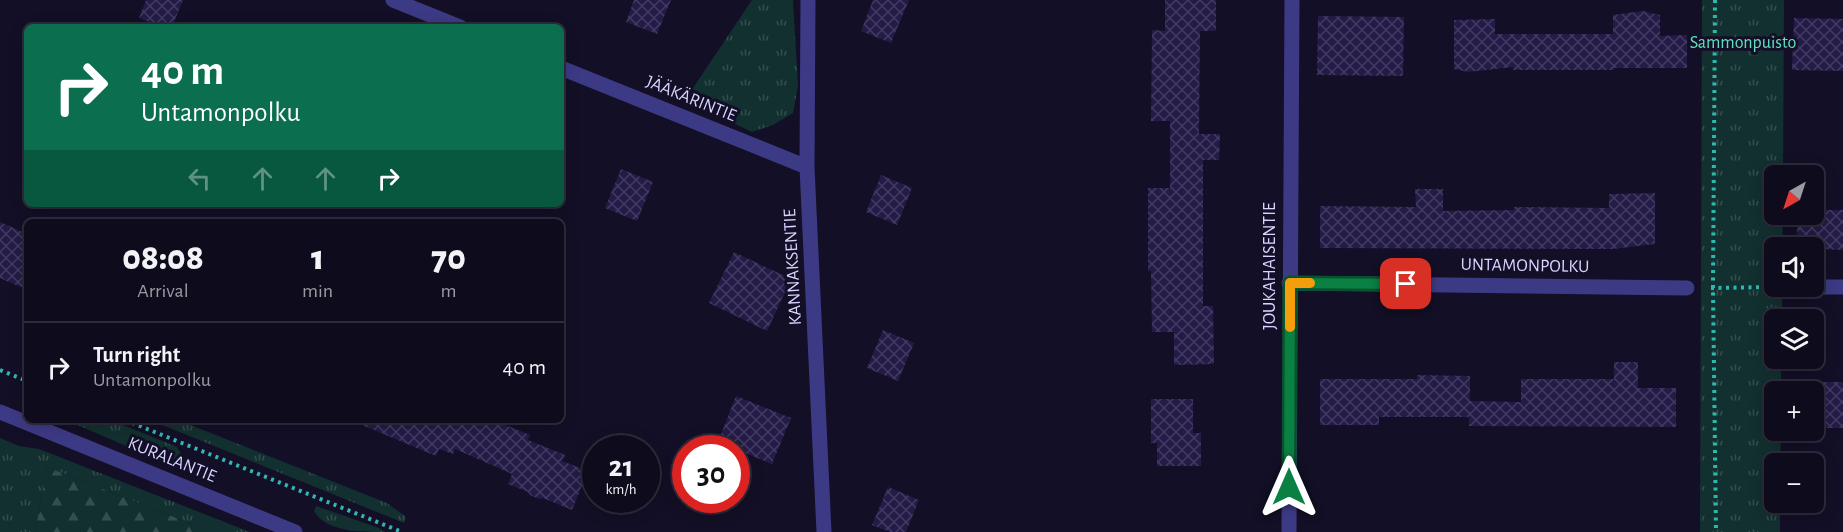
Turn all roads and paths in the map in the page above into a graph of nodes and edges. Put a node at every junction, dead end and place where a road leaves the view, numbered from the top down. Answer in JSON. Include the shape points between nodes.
{"nodes":[{"id":1,"x":393,"y":0,"type":"edge"},
{"id":2,"x":808,"y":0,"type":"edge"},
{"id":3,"x":1292,"y":0,"type":"edge"},
{"id":4,"x":1715,"y":0,"type":"edge"},
{"id":5,"x":453,"y":24,"type":"edge"},
{"id":6,"x":564,"y":69,"type":"edge"},
{"id":7,"x":807,"y":166,"type":"junction"},
{"id":8,"x":1290,"y":283,"type":"junction"},
{"id":9,"x":1764,"y":287,"type":"edge"},
{"id":10,"x":1824,"y":287,"type":"edge"},
{"id":11,"x":1843,"y":287,"type":"edge"},
{"id":12,"x":1687,"y":288,"type":"joint"},
{"id":13,"x":1713,"y":288,"type":"junction"},
{"id":14,"x":0,"y":370,"type":"edge"},
{"id":15,"x":24,"y":380,"type":"edge"},
{"id":16,"x":0,"y":412,"type":"edge"},
{"id":17,"x":24,"y":422,"type":"edge"},
{"id":18,"x":27,"y":423,"type":"edge"},
{"id":19,"x":132,"y":423,"type":"edge"},
{"id":20,"x":295,"y":532,"type":"edge"},
{"id":21,"x":402,"y":532,"type":"edge"},
{"id":22,"x":824,"y":532,"type":"edge"},
{"id":23,"x":1289,"y":532,"type":"edge"},
{"id":24,"x":1716,"y":532,"type":"edge"}],
"edges":[{"from":1,"to":5,"type":"street"},
{"from":2,"to":7,"type":"street","name":"KANNAKSENTIE"},
{"from":3,"to":8,"type":"street","name":"JOUKAHAISENTIE"},
{"from":4,"to":13,"type":"path"},
{"from":6,"to":7,"type":"street","name":"JÄÄKÄRINTIE"},
{"from":7,"to":22,"type":"street","name":"KANNAKSENTIE"},
{"from":8,"to":12,"type":"street","name":"UNTAMONPOLKU"},
{"from":8,"to":23,"type":"street","name":"JOUKAHAISENTIE"},
{"from":9,"to":13,"type":"path"},
{"from":10,"to":11,"type":"street"},
{"from":12,"to":13,"type":"path"},
{"from":13,"to":24,"type":"path"},
{"from":14,"to":15,"type":"path"},
{"from":16,"to":17,"type":"street","name":"KURALANTIE"},
{"from":18,"to":20,"type":"street","name":"KURALANTIE"},
{"from":19,"to":21,"type":"path"}]}
